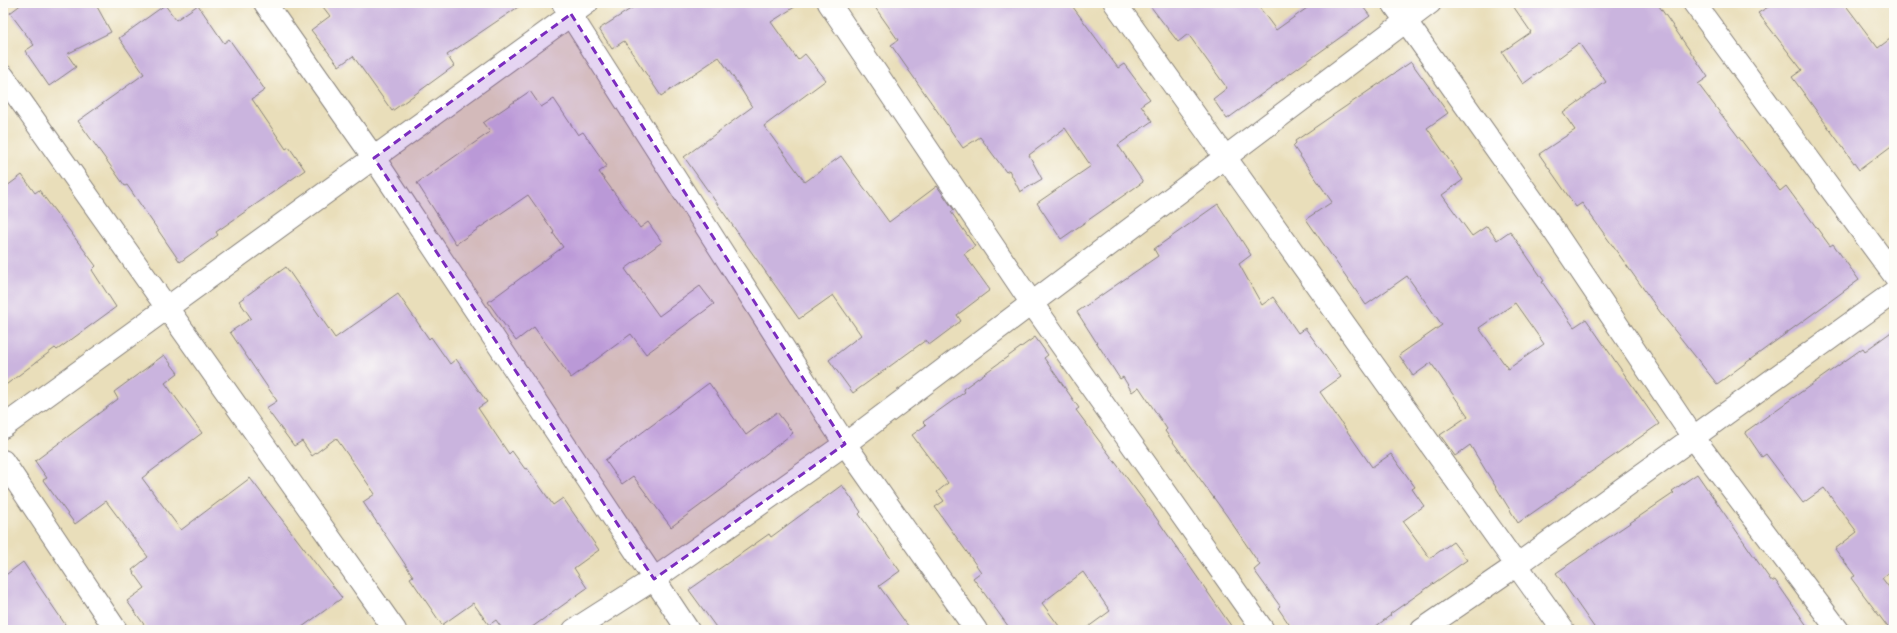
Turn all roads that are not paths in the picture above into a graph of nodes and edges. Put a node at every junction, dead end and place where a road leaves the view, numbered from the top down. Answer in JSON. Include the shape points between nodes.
{"nodes":[{"id":1,"x":265,"y":3,"type":"edge"},
{"id":2,"x":828,"y":3,"type":"edge"},
{"id":3,"x":1115,"y":3,"type":"edge"},
{"id":4,"x":1430,"y":3,"type":"edge"},
{"id":5,"x":1694,"y":3,"type":"edge"},
{"id":6,"x":574,"y":7,"type":"edge"},
{"id":7,"x":1399,"y":12,"type":"edge"},
{"id":8,"x":3,"y":76,"type":"edge"},
{"id":9,"x":1225,"y":156,"type":"junction"},
{"id":10,"x":374,"y":158,"type":"junction"},
{"id":11,"x":1894,"y":275,"type":"edge"},
{"id":12,"x":1894,"y":292,"type":"edge"},
{"id":13,"x":1031,"y":302,"type":"junction"},
{"id":14,"x":167,"y":308,"type":"junction"},
{"id":15,"x":3,"y":427,"type":"edge"},
{"id":16,"x":1694,"y":437,"type":"junction"},
{"id":17,"x":845,"y":444,"type":"junction"},
{"id":18,"x":3,"y":461,"type":"edge"},
{"id":19,"x":1517,"y":565,"type":"junction"},
{"id":20,"x":654,"y":579,"type":"junction"},
{"id":21,"x":116,"y":630,"type":"edge"},
{"id":22,"x":395,"y":630,"type":"edge"},
{"id":23,"x":574,"y":630,"type":"edge"},
{"id":24,"x":688,"y":630,"type":"edge"},
{"id":25,"x":976,"y":630,"type":"edge"},
{"id":26,"x":1263,"y":630,"type":"edge"},
{"id":27,"x":1422,"y":630,"type":"edge"},
{"id":28,"x":1563,"y":630,"type":"edge"},
{"id":29,"x":1838,"y":630,"type":"edge"}],
"edges":[{"from":1,"to":10,"type":"street"},
{"from":2,"to":13,"type":"street"},
{"from":3,"to":9,"type":"street"},
{"from":4,"to":7,"type":"street"},
{"from":5,"to":11,"type":"street"},
{"from":6,"to":10,"type":"street"},
{"from":6,"to":17,"type":"street"},
{"from":7,"to":9,"type":"street"},
{"from":7,"to":16,"type":"street","via":[[1550,225]]},
{"from":8,"to":14,"type":"street"},
{"from":9,"to":13,"type":"street"},
{"from":9,"to":19,"type":"street"},
{"from":10,"to":14,"type":"street"},
{"from":10,"to":20,"type":"street"},
{"from":12,"to":16,"type":"street"},
{"from":13,"to":17,"type":"street"},
{"from":13,"to":26,"type":"street"},
{"from":14,"to":15,"type":"street"},
{"from":14,"to":22,"type":"street"},
{"from":16,"to":19,"type":"street"},
{"from":16,"to":29,"type":"street"},
{"from":17,"to":20,"type":"street"},
{"from":17,"to":25,"type":"street"},
{"from":18,"to":21,"type":"street"},
{"from":19,"to":27,"type":"street"},
{"from":19,"to":28,"type":"street"},
{"from":20,"to":23,"type":"street"},
{"from":20,"to":24,"type":"street"}]}
